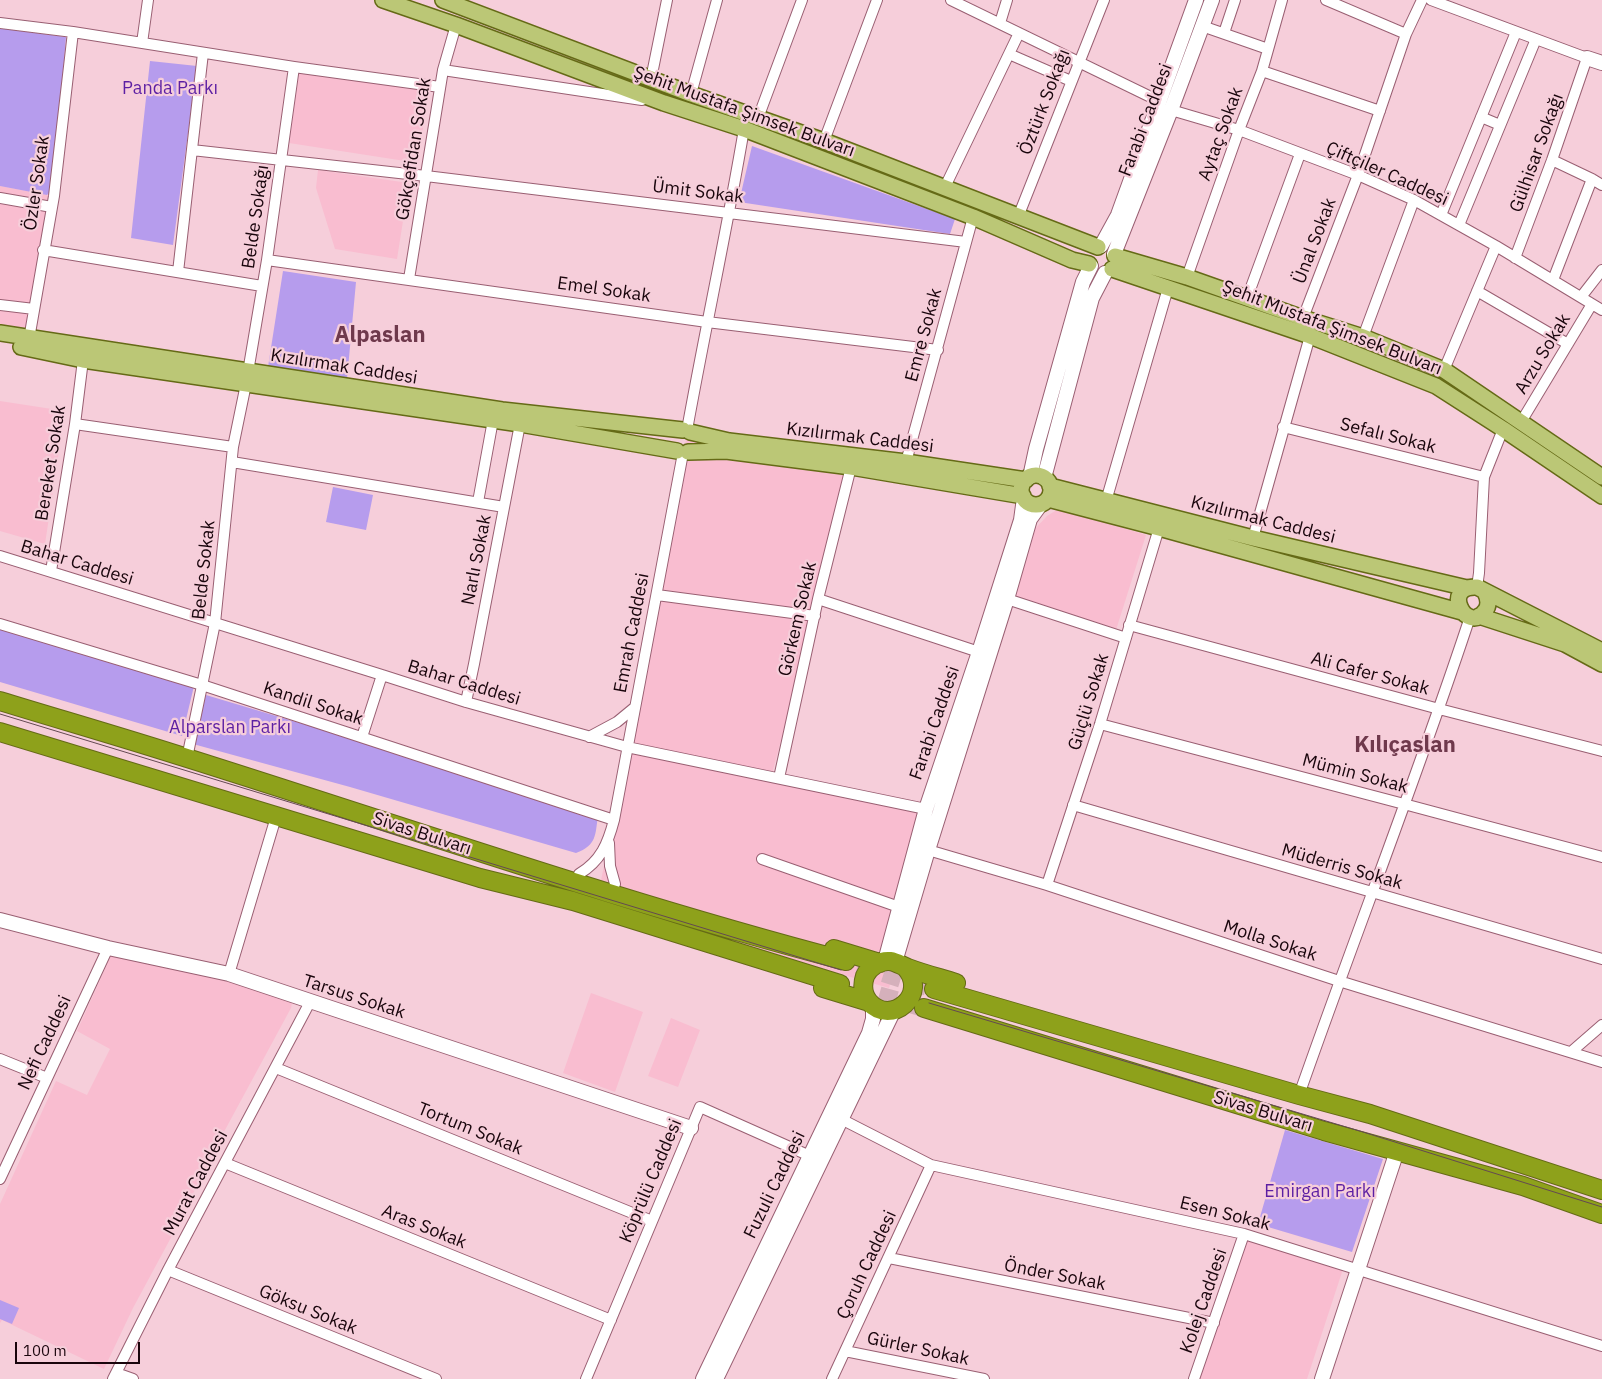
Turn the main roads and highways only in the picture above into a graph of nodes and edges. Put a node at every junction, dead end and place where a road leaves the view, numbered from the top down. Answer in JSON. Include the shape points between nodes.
{"nodes":[{"id":1,"x":383,"y":0,"type":"edge"},
{"id":2,"x":444,"y":0,"type":"edge"},
{"id":3,"x":1108,"y":257,"type":"junction"},
{"id":4,"x":1090,"y":265,"type":"junction"},
{"id":5,"x":0,"y":333,"type":"edge"},
{"id":6,"x":0,"y":343,"type":"edge"},
{"id":7,"x":247,"y":378,"type":"junction"},
{"id":8,"x":687,"y":431,"type":"junction"},
{"id":9,"x":683,"y":452,"type":"junction"},
{"id":10,"x":1602,"y":477,"type":"edge"},
{"id":11,"x":1040,"y":487,"type":"junction"},
{"id":12,"x":1602,"y":496,"type":"edge"},
{"id":13,"x":1476,"y":589,"type":"junction"},
{"id":14,"x":1470,"y":615,"type":"junction"},
{"id":15,"x":1602,"y":651,"type":"edge"},
{"id":16,"x":1602,"y":664,"type":"edge"},
{"id":17,"x":0,"y":700,"type":"edge"},
{"id":18,"x":0,"y":732,"type":"edge"},
{"id":19,"x":473,"y":851,"type":"junction"},
{"id":20,"x":480,"y":878,"type":"junction"},
{"id":21,"x":846,"y":961,"type":"tunnel mouth"},
{"id":22,"x":891,"y":963,"type":"junction"},
{"id":23,"x":840,"y":984,"type":"tunnel mouth"},
{"id":24,"x":934,"y":989,"type":"tunnel mouth"},
{"id":25,"x":871,"y":1004,"type":"junction"},
{"id":26,"x":924,"y":1008,"type":"tunnel mouth"},
{"id":27,"x":897,"y":1009,"type":"junction"},
{"id":28,"x":1299,"y":1095,"type":"junction"},
{"id":29,"x":1252,"y":1108,"type":"junction"},
{"id":30,"x":1478,"y":1149,"type":"junction"},
{"id":31,"x":1469,"y":1172,"type":"junction"},
{"id":32,"x":1602,"y":1181,"type":"edge"},
{"id":33,"x":1602,"y":1190,"type":"edge"},
{"id":34,"x":1602,"y":1214,"type":"edge"},
{"id":35,"x":1602,"y":1221,"type":"edge"}],
"edges":[{"from":1,"to":4,"type":"main road","name":"Şehit Mustafa Şimsek Bulvarı","via":[[744,129]]},
{"from":2,"to":3,"type":"main road","name":"Şehit Mustafa Şimsek Bulvarı","via":[[1018,216]]},
{"from":3,"to":4,"type":"main road","name":"Şehit Mustafa Şimsek Bulvarı","via":[[1097,272]]},
{"from":3,"to":4,"type":"main road","via":[[1090,253]]},
{"from":3,"to":10,"type":"main road","name":"Şehit Mustafa Şimsek Bulvarı","via":[[1187,278],[1363,337],[1444,370]]},
{"from":3,"to":12,"type":"main road","name":"Şehit Mustafa Şimsek Bulvarı","via":[[1168,288],[1310,336],[1436,386]]},
{"from":5,"to":7,"type":"main road","name":"Kızılırmak Caddesi"},
{"from":6,"to":7,"type":"main road","name":"Kızılırmak Caddesi","via":[[83,360]]},
{"from":7,"to":8,"type":"main road","name":"Kızılırmak Caddesi"},
{"from":7,"to":9,"type":"main road","name":"Kızılırmak Caddesi"},
{"from":8,"to":9,"type":"main road","via":[[678,432],[674,439],[674,446]]},
{"from":8,"to":11,"type":"main road","name":"Kızılırmak Caddesi","via":[[729,441],[906,462]]},
{"from":9,"to":11,"type":"main road","name":"Kızılırmak Caddesi","via":[[726,451],[851,467],[1024,497],[1022,487]]},
{"from":11,"to":13,"type":"main road","name":"Kızılırmak Caddesi"},
{"from":11,"to":14,"type":"main road","name":"Kızılırmak Caddesi","via":[[1159,528]]},
{"from":13,"to":14,"type":"main road","via":[[1488,601],[1488,606],[1486,610]]},
{"from":13,"to":14,"type":"main road","via":[[1463,590],[1458,598],[1458,603]]},
{"from":13,"to":15,"type":"main road","name":"Kızılırmak Caddesi"},
{"from":14,"to":16,"type":"main road","name":"Kızılırmak Caddesi","via":[[1565,644]]},
{"from":17,"to":19,"type":"highway","name":"Sivas Bulvarı"},
{"from":18,"to":20,"type":"highway","name":"Sivas Bulvarı"},
{"from":19,"to":21,"type":"highway","name":"Sivas Bulvarı","via":[[753,937]]},
{"from":19,"to":22,"type":"highway","via":[[579,874]]},
{"from":20,"to":23,"type":"highway","name":"Sivas Bulvarı","via":[[573,901]]},
{"from":20,"to":25,"type":"highway","via":[[571,910]]},
{"from":22,"to":25,"type":"highway","via":[[871,968],[865,977],[864,993]]},
{"from":22,"to":27,"type":"highway","via":[[911,976],[913,987],[908,1002]]},
{"from":22,"to":28,"type":"highway","via":[[1215,1063]]},
{"from":24,"to":28,"type":"highway","name":"Sivas Bulvarı"},
{"from":25,"to":27,"type":"highway","via":[[883,1010]]},
{"from":26,"to":29,"type":"highway","name":"Sivas Bulvarı"},
{"from":27,"to":29,"type":"highway","via":[[1162,1089]]},
{"from":28,"to":30,"type":"highway","name":"Sivas Bulvarı"},
{"from":29,"to":31,"type":"highway","name":"Sivas Bulvarı"},
{"from":30,"to":32,"type":"highway","via":[[1536,1161]]},
{"from":30,"to":33,"type":"highway","name":"Sivas Bulvarı"},
{"from":31,"to":34,"type":"highway","name":"Sivas Bulvarı","via":[[1523,1186]]},
{"from":31,"to":35,"type":"highway"}]}
